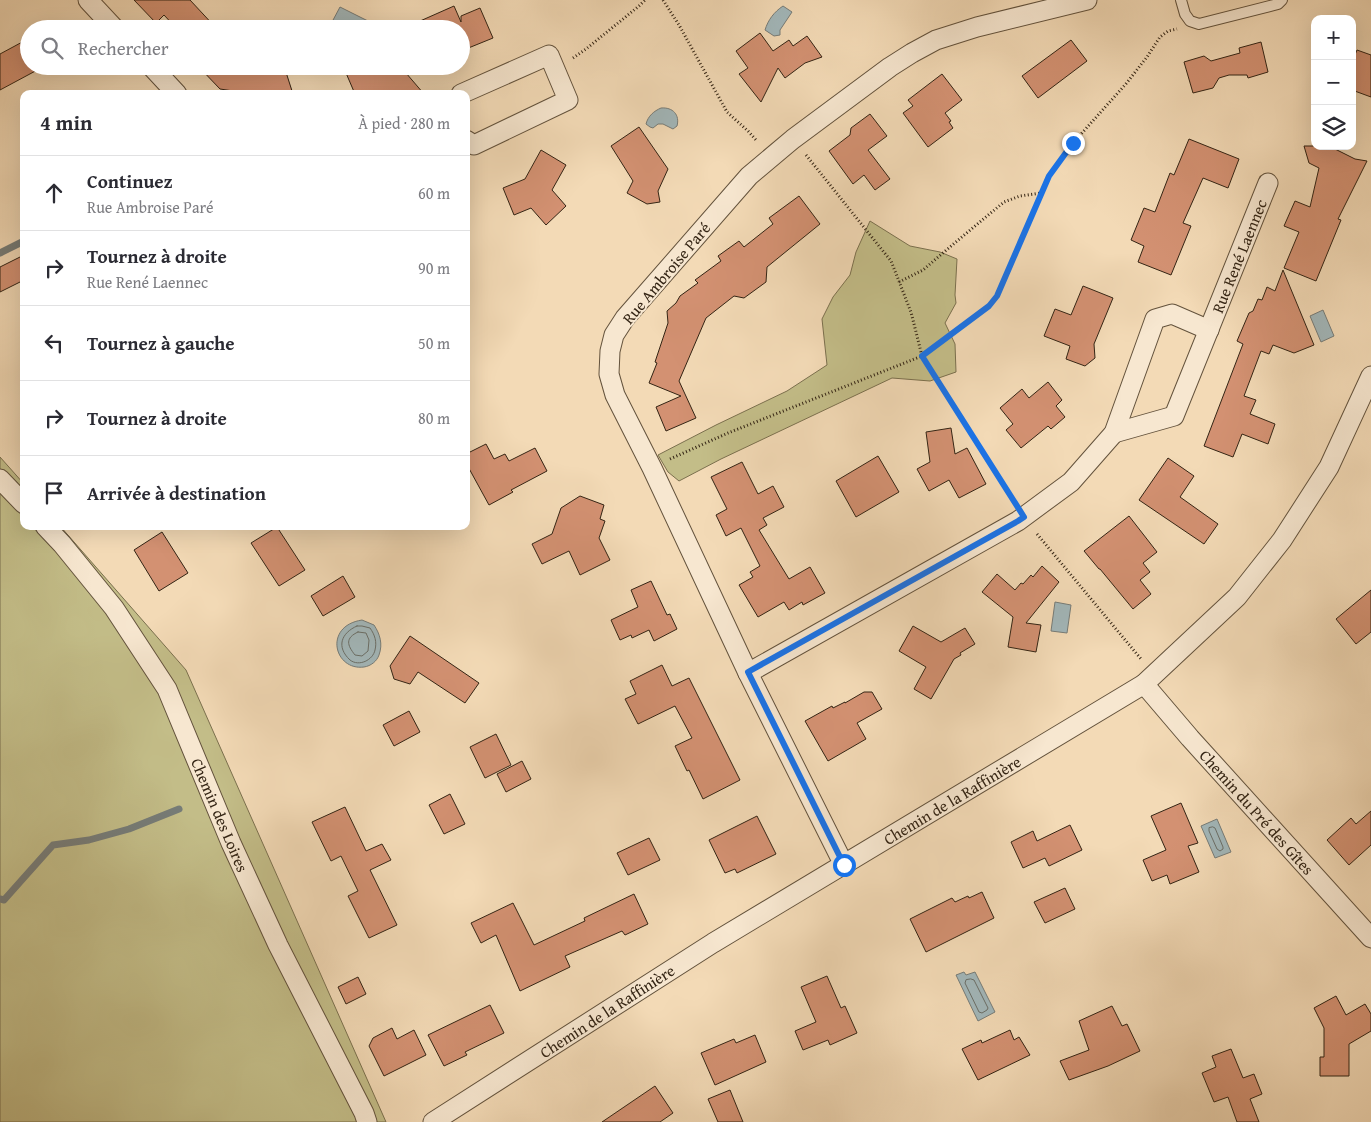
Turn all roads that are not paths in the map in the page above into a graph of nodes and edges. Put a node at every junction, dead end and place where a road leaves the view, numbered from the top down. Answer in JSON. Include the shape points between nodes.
{"nodes":[{"id":1,"x":88,"y":0,"type":"edge"},
{"id":2,"x":1086,"y":0,"type":"edge"},
{"id":3,"x":1181,"y":0,"type":"edge"},
{"id":4,"x":1282,"y":0,"type":"edge"},
{"id":5,"x":107,"y":20,"type":"edge"},
{"id":6,"x":159,"y":75,"type":"edge"},
{"id":7,"x":172,"y":90,"type":"edge"},
{"id":8,"x":470,"y":90,"type":"edge"},
{"id":9,"x":470,"y":142,"type":"edge"},
{"id":10,"x":1268,"y":183,"type":"dead end"},
{"id":11,"x":1209,"y":330,"type":"junction"},
{"id":12,"x":1371,"y":376,"type":"edge"},
{"id":13,"x":1114,"y":433,"type":"junction"},
{"id":14,"x":0,"y":479,"type":"edge"},
{"id":15,"x":20,"y":500,"type":"edge"},
{"id":16,"x":49,"y":530,"type":"edge"},
{"id":17,"x":748,"y":672,"type":"junction"},
{"id":18,"x":1149,"y":680,"type":"junction"},
{"id":19,"x":844,"y":865,"type":"junction"},
{"id":20,"x":1371,"y":938,"type":"edge"},
{"id":21,"x":367,"y":1122,"type":"edge"},
{"id":22,"x":433,"y":1122,"type":"edge"}],
"edges":[{"from":1,"to":5,"type":"street"},
{"from":2,"to":17,"type":"street","name":"Rue Ambroise Paré","via":[[936,40],[890,66],[749,176],[614,335],[609,374],[615,395]]},
{"from":3,"to":4,"type":"lane","via":[[1190,21],[1199,24],[1278,4]]},
{"from":6,"to":7,"type":"street"},
{"from":8,"to":9,"type":"street","via":[[549,55],[568,100],[474,145]]},
{"from":10,"to":11,"type":"street","name":"Rue René Laennec"},
{"from":11,"to":13,"type":"street","name":"Rue René Laennec","via":[[1174,416]]},
{"from":11,"to":13,"type":"street","name":"Rue René Laennec","via":[[1172,314],[1155,320]]},
{"from":12,"to":18,"type":"street","name":"Chemin de la Raffinière","via":[[1329,466],[1282,540],[1237,597]]},
{"from":13,"to":17,"type":"street","name":"Rue René Laennec","via":[[1071,482],[1024,517]]},
{"from":14,"to":15,"type":"street"},
{"from":16,"to":21,"type":"street","name":"Chemin des Loires","via":[[114,608],[167,689],[278,945]]},
{"from":17,"to":19,"type":"street","name":"Rue Ambroise Paré"},
{"from":18,"to":19,"type":"street","name":"Chemin de la Raffinière"},
{"from":18,"to":20,"type":"street","name":"Chemin du Pré des Gîtes","via":[[1190,738]]},
{"from":19,"to":22,"type":"street","name":"Chemin de la Raffinière","via":[[713,943]]}]}
